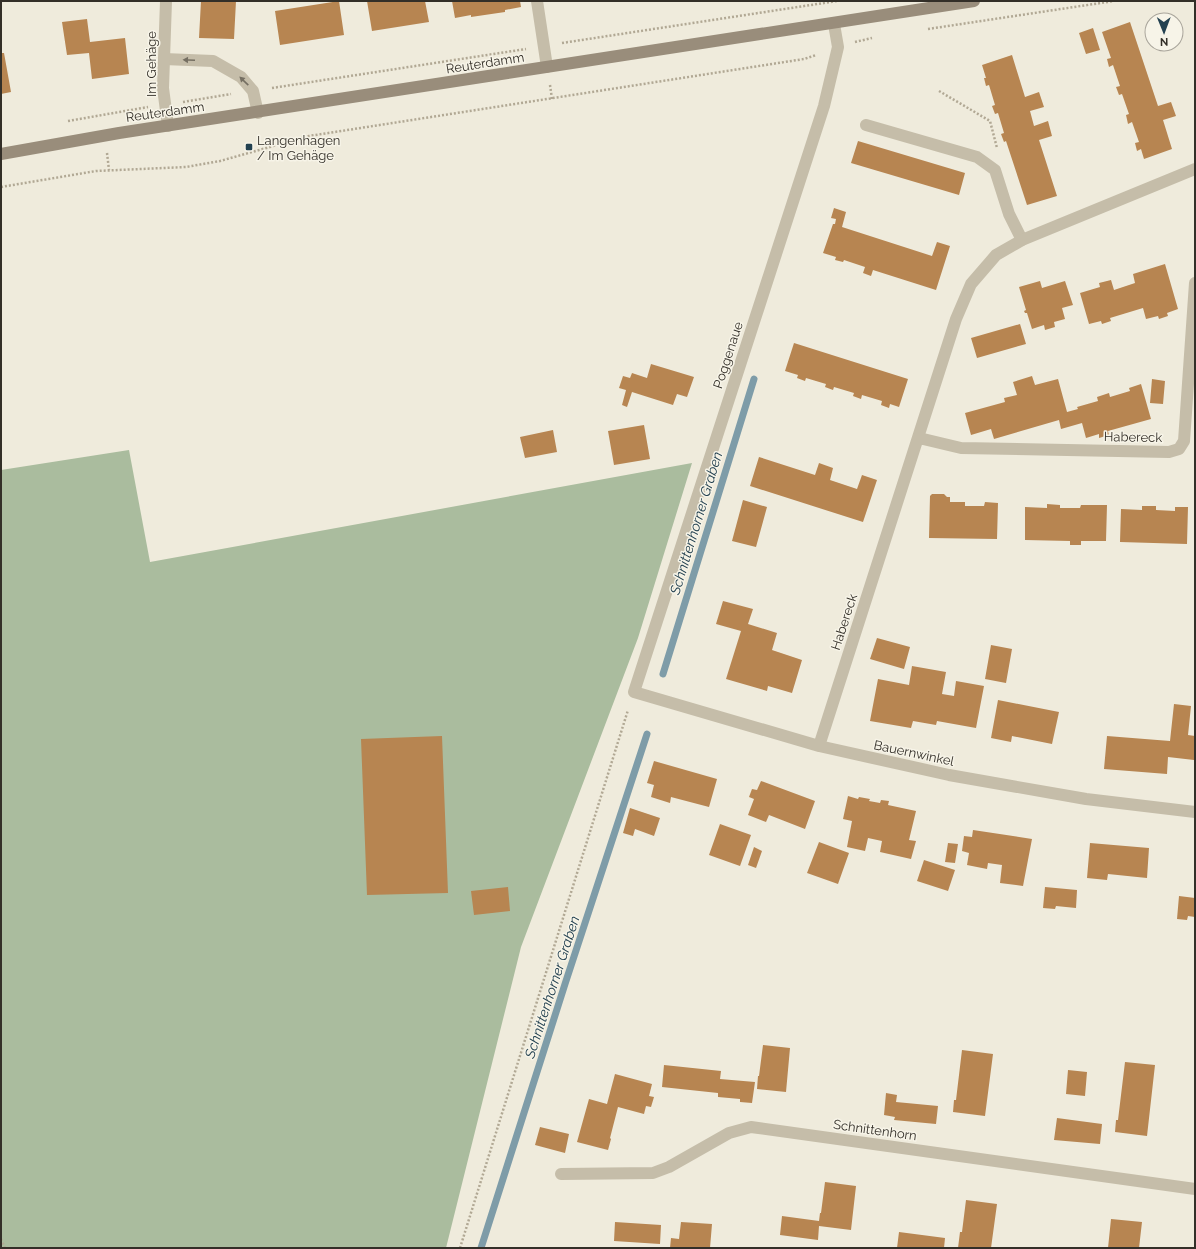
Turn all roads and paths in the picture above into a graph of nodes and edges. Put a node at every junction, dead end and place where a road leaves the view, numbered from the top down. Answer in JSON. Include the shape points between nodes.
{"nodes":[{"id":1,"x":166,"y":1,"type":"edge"},
{"id":2,"x":537,"y":1,"type":"edge"},
{"id":3,"x":837,"y":1,"type":"edge"},
{"id":4,"x":974,"y":1,"type":"edge"},
{"id":5,"x":1114,"y":1,"type":"edge"},
{"id":6,"x":834,"y":24,"type":"junction"},
{"id":7,"x":926,"y":29,"type":"dead end"},
{"id":8,"x":879,"y":36,"type":"dead end"},
{"id":9,"x":543,"y":46,"type":"junction"},
{"id":10,"x":838,"y":47,"type":"junction"},
{"id":11,"x":164,"y":59,"type":"junction"},
{"id":12,"x":547,"y":67,"type":"junction"},
{"id":13,"x":253,"y":91,"type":"junction"},
{"id":14,"x":939,"y":91,"type":"dead end"},
{"id":15,"x":165,"y":105,"type":"junction"},
{"id":16,"x":258,"y":113,"type":"junction"},
{"id":17,"x":866,"y":125,"type":"dead end"},
{"id":18,"x":168,"y":126,"type":"junction"},
{"id":19,"x":1,"y":154,"type":"edge"},
{"id":20,"x":1195,"y":169,"type":"edge"},
{"id":21,"x":995,"y":170,"type":"junction"},
{"id":22,"x":1,"y":187,"type":"edge"},
{"id":23,"x":1022,"y":240,"type":"junction"},
{"id":24,"x":1195,"y":283,"type":"edge"},
{"id":25,"x":919,"y":438,"type":"junction"},
{"id":26,"x":634,"y":692,"type":"junction"},
{"id":27,"x":819,"y":746,"type":"junction"},
{"id":28,"x":1195,"y":812,"type":"edge"},
{"id":29,"x":561,"y":1174,"type":"dead end"},
{"id":30,"x":1195,"y":1189,"type":"edge"},
{"id":31,"x":1,"y":1239,"type":"edge"},
{"id":32,"x":5,"y":1248,"type":"edge"},
{"id":33,"x":460,"y":1248,"type":"edge"}],
"edges":[{"from":1,"to":11,"type":"street","name":"Im Gehäge"},
{"from":2,"to":9,"type":"street"},
{"from":3,"to":9,"type":"path"},
{"from":4,"to":6,"type":"street","name":"Reuterdamm"},
{"from":5,"to":7,"type":"path"},
{"from":6,"to":10,"type":"street","name":"Poggenaue"},
{"from":6,"to":12,"type":"street","name":"Reuterdamm"},
{"from":8,"to":10,"type":"path"},
{"from":9,"to":12,"type":"street"},
{"from":9,"to":13,"type":"path"},
{"from":10,"to":22,"type":"path","via":[[804,59],[309,136],[220,162],[186,167],[96,171]]},
{"from":10,"to":26,"type":"street","name":"Poggenaue","via":[[824,106]]},
{"from":13,"to":11,"type":"street","one_way":true,"via":[[241,77],[213,61]]},
{"from":11,"to":15,"type":"street","name":"Im Gehäge"},
{"from":12,"to":16,"type":"street","name":"Reuterdamm"},
{"from":13,"to":15,"type":"path"},
{"from":13,"to":16,"type":"street"},
{"from":14,"to":21,"type":"path","via":[[990,121],[998,152]]},
{"from":15,"to":18,"type":"street","name":"Im Gehäge"},
{"from":16,"to":18,"type":"street","name":"Reuterdamm"},
{"from":17,"to":21,"type":"street","via":[[977,157]]},
{"from":18,"to":19,"type":"street","name":"Reuterdamm"},
{"from":20,"to":23,"type":"street","name":"Habereck"},
{"from":21,"to":23,"type":"street","via":[[1009,214]]},
{"from":23,"to":25,"type":"street","name":"Habereck","via":[[996,256],[971,284],[956,319]]},
{"from":24,"to":25,"type":"street","name":"Habereck","via":[[1184,441],[1179,449],[1169,452],[961,448]]},
{"from":25,"to":27,"type":"street","name":"Habereck"},
{"from":26,"to":27,"type":"street","name":"Bauernwinkel"},
{"from":26,"to":33,"type":"path"},
{"from":27,"to":28,"type":"street","name":"Bauernwinkel","via":[[949,775],[1086,799]]},
{"from":29,"to":30,"type":"street","name":"Schnittenhorn","via":[[653,1173],[669,1167],[729,1132],[751,1127]]},
{"from":31,"to":32,"type":"path"}]}
